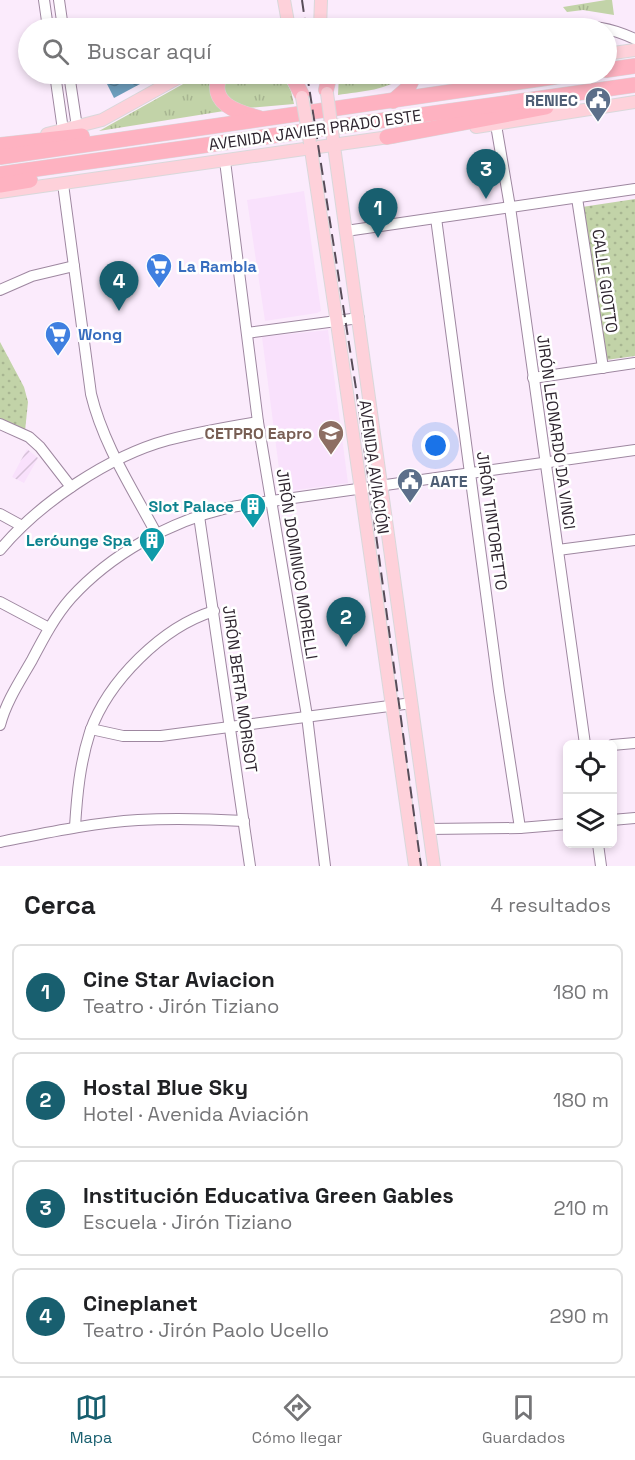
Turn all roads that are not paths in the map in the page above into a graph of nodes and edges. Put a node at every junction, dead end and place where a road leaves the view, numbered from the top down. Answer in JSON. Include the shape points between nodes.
{"nodes":[{"id":1,"x":44,"y":0,"type":"edge"},
{"id":2,"x":58,"y":0,"type":"edge"},
{"id":3,"x":284,"y":0,"type":"edge"},
{"id":4,"x":321,"y":0,"type":"edge"},
{"id":5,"x":47,"y":18,"type":"edge"},
{"id":6,"x":61,"y":18,"type":"edge"},
{"id":7,"x":288,"y":18,"type":"edge"},
{"id":8,"x":320,"y":18,"type":"edge"},
{"id":9,"x":617,"y":31,"type":"edge"},
{"id":10,"x":635,"y":39,"type":"edge"},
{"id":11,"x":635,"y":50,"type":"edge"},
{"id":12,"x":617,"y":52,"type":"edge"},
{"id":13,"x":635,"y":66,"type":"edge"},
{"id":14,"x":617,"y":68,"type":"edge"},
{"id":15,"x":56,"y":84,"type":"edge"},
{"id":16,"x":70,"y":84,"type":"edge"},
{"id":17,"x":167,"y":84,"type":"edge"},
{"id":18,"x":218,"y":84,"type":"edge"},
{"id":19,"x":296,"y":84,"type":"edge"},
{"id":20,"x":300,"y":84,"type":"edge"},
{"id":21,"x":326,"y":84,"type":"edge"},
{"id":22,"x":328,"y":84,"type":"edge"},
{"id":23,"x":410,"y":84,"type":"edge"},
{"id":24,"x":497,"y":84,"type":"edge"},
{"id":25,"x":635,"y":86,"type":"edge"},
{"id":26,"x":327,"y":91,"type":"junction"},
{"id":27,"x":302,"y":96,"type":"junction"},
{"id":28,"x":393,"y":100,"type":"junction"},
{"id":29,"x":635,"y":102,"type":"edge"},
{"id":30,"x":265,"y":120,"type":"junction"},
{"id":31,"x":496,"y":124,"type":"junction"},
{"id":32,"x":76,"y":127,"type":"junction"},
{"id":33,"x":63,"y":130,"type":"junction"},
{"id":34,"x":154,"y":136,"type":"junction"},
{"id":35,"x":387,"y":137,"type":"junction"},
{"id":36,"x":334,"y":142,"type":"junction"},
{"id":37,"x":0,"y":143,"type":"edge"},
{"id":38,"x":310,"y":146,"type":"junction"},
{"id":39,"x":142,"y":154,"type":"junction"},
{"id":40,"x":0,"y":157,"type":"edge"},
{"id":41,"x":225,"y":161,"type":"junction"},
{"id":42,"x":0,"y":174,"type":"edge"},
{"id":43,"x":0,"y":184,"type":"edge"},
{"id":44,"x":63,"y":184,"type":"junction"},
{"id":45,"x":635,"y":189,"type":"edge"},
{"id":46,"x":0,"y":192,"type":"edge"},
{"id":47,"x":577,"y":198,"type":"junction"},
{"id":48,"x":510,"y":207,"type":"junction"},
{"id":49,"x":436,"y":218,"type":"junction"},
{"id":50,"x":346,"y":231,"type":"junction"},
{"id":51,"x":74,"y":266,"type":"junction"},
{"id":52,"x":0,"y":290,"type":"edge"},
{"id":53,"x":359,"y":318,"type":"junction"},
{"id":54,"x":337,"y":321,"type":"junction"},
{"id":55,"x":247,"y":333,"type":"junction"},
{"id":56,"x":635,"y":363,"type":"edge"},
{"id":57,"x":603,"y":368,"type":"junction"},
{"id":58,"x":533,"y":378,"type":"junction"},
{"id":59,"x":258,"y":422,"type":"junction"},
{"id":60,"x":0,"y":424,"type":"edge"},
{"id":61,"x":635,"y":450,"type":"edge"},
{"id":62,"x":117,"y":460,"type":"junction"},
{"id":63,"x":546,"y":462,"type":"junction"},
{"id":64,"x":470,"y":473,"type":"junction"},
{"id":65,"x":382,"y":486,"type":"junction"},
{"id":66,"x":71,"y":487,"type":"junction"},
{"id":67,"x":360,"y":489,"type":"junction"},
{"id":68,"x":272,"y":501,"type":"junction"},
{"id":69,"x":0,"y":514,"type":"edge"},
{"id":70,"x":199,"y":516,"type":"junction"},
{"id":71,"x":22,"y":526,"type":"junction"},
{"id":72,"x":156,"y":533,"type":"junction"},
{"id":73,"x":635,"y":540,"type":"edge"},
{"id":74,"x":0,"y":550,"type":"edge"},
{"id":75,"x":558,"y":550,"type":"junction"},
{"id":76,"x":0,"y":602,"type":"edge"},
{"id":77,"x":214,"y":611,"type":"junction"},
{"id":78,"x":49,"y":628,"type":"junction"},
{"id":79,"x":4,"y":701,"type":"edge"},
{"id":80,"x":412,"y":703,"type":"junction"},
{"id":81,"x":391,"y":705,"type":"junction"},
{"id":82,"x":307,"y":716,"type":"junction"},
{"id":83,"x":0,"y":725,"type":"edge"},
{"id":84,"x":231,"y":727,"type":"junction"},
{"id":85,"x":91,"y":729,"type":"junction"},
{"id":86,"x":584,"y":740,"type":"edge"},
{"id":87,"x":635,"y":742,"type":"edge"},
{"id":88,"x":617,"y":744,"type":"edge"},
{"id":89,"x":635,"y":818,"type":"edge"},
{"id":90,"x":617,"y":820,"type":"edge"},
{"id":91,"x":244,"y":821,"type":"junction"},
{"id":92,"x":563,"y":824,"type":"edge"},
{"id":93,"x":75,"y":826,"type":"junction"},
{"id":94,"x":520,"y":828,"type":"junction"},
{"id":95,"x":429,"y":829,"type":"junction"},
{"id":96,"x":0,"y":842,"type":"edge"},
{"id":97,"x":599,"y":848,"type":"edge"},
{"id":98,"x":250,"y":866,"type":"edge"},
{"id":99,"x":325,"y":866,"type":"edge"},
{"id":100,"x":415,"y":866,"type":"edge"},
{"id":101,"x":434,"y":866,"type":"edge"},
{"id":102,"x":601,"y":866,"type":"edge"}],
"edges":[{"from":1,"to":5,"type":"street"},
{"from":2,"to":6,"type":"street"},
{"from":3,"to":7,"type":"main road"},
{"from":4,"to":8,"type":"main road"},
{"from":9,"to":10,"type":"street"},
{"from":11,"to":12,"type":"main road"},
{"from":13,"to":14,"type":"highway"},
{"from":15,"to":33,"type":"street"},
{"from":16,"to":32,"type":"street"},
{"from":17,"to":32,"type":"main road","via":[[102,120]]},
{"from":18,"to":30,"type":"highway","via":[[222,101],[235,111]]},
{"from":19,"to":27,"type":"highway"},
{"from":20,"to":27,"type":"main road","name":"AVENIDA AVIACIÓN"},
{"from":21,"to":26,"type":"main road","name":"AVENIDA AVIACIÓN"},
{"from":22,"to":26,"type":"highway"},
{"from":23,"to":28,"type":"highway"},
{"from":24,"to":28,"type":"highway","name":"AVENIDA JAVIER PRADO ESTE"},
{"from":25,"to":35,"type":"highway","via":[[620,93]]},
{"from":25,"to":39,"type":"highway","name":"AVENIDA JAVIER PRADO ESTE"},
{"from":26,"to":36,"type":"main road","name":"AVENIDA AVIACIÓN","bridge":true},
{"from":27,"to":38,"type":"main road","name":"AVENIDA AVIACIÓN","bridge":true},
{"from":28,"to":30,"type":"highway","name":"AVENIDA JAVIER PRADO ESTE"},
{"from":29,"to":31,"type":"main road","name":"AVENIDA JAVIER PRADO ESTE"},
{"from":30,"to":34,"type":"highway","name":"AVENIDA JAVIER PRADO ESTE"},
{"from":31,"to":35,"type":"main road","name":"AVENIDA JAVIER PRADO ESTE"},
{"from":31,"to":48,"type":"street","name":"JIRÓN LEONARDO DA VINCI"},
{"from":32,"to":33,"type":"main road"},
{"from":33,"to":37,"type":"main road"},
{"from":34,"to":37,"type":"highway","via":[[99,135]]},
{"from":34,"to":40,"type":"highway","name":"AVENIDA JAVIER PRADO ESTE"},
{"from":35,"to":36,"type":"main road","name":"AVENIDA JAVIER PRADO ESTE"},
{"from":36,"to":38,"type":"main road","name":"AVENIDA JAVIER PRADO ESTE"},
{"from":36,"to":50,"type":"main road","name":"AVENIDA AVIACIÓN"},
{"from":38,"to":41,"type":"main road","name":"AVENIDA JAVIER PRADO ESTE"},
{"from":38,"to":54,"type":"main road","name":"AVENIDA AVIACIÓN"},
{"from":39,"to":42,"type":"highway","name":"AVENIDA JAVIER PRADO ESTE"},
{"from":39,"to":43,"type":"highway","via":[[93,170]]},
{"from":41,"to":44,"type":"main road","name":"AVENIDA JAVIER PRADO ESTE"},
{"from":41,"to":55,"type":"street","name":"JIRÓN DOMINICO MORELLI"},
{"from":44,"to":46,"type":"main road","name":"AVENIDA JAVIER PRADO ESTE"},
{"from":44,"to":51,"type":"street"},
{"from":45,"to":47,"type":"street"},
{"from":47,"to":48,"type":"street"},
{"from":47,"to":57,"type":"street","name":"CALLE GIOTTO"},
{"from":48,"to":49,"type":"street"},
{"from":48,"to":58,"type":"street","name":"JIRÓN LEONARDO DA VINCI"},
{"from":49,"to":50,"type":"street"},
{"from":49,"to":64,"type":"street","name":"JIRÓN TINTORETTO"},
{"from":50,"to":53,"type":"main road","name":"AVENIDA AVIACIÓN"},
{"from":51,"to":52,"type":"street","via":[[32,276]]},
{"from":51,"to":62,"type":"street","via":[[96,417]]},
{"from":53,"to":54,"type":"street"},
{"from":53,"to":65,"type":"main road","name":"AVENIDA AVIACIÓN"},
{"from":54,"to":55,"type":"street"},
{"from":54,"to":67,"type":"main road","name":"AVENIDA AVIACIÓN"},
{"from":55,"to":59,"type":"street","name":"JIRÓN DOMINICO MORELLI"},
{"from":56,"to":57,"type":"street"},
{"from":57,"to":58,"type":"street"},
{"from":58,"to":63,"type":"street","name":"JIRÓN LEONARDO DA VINCI"},
{"from":59,"to":62,"type":"street","via":[[166,440]]},
{"from":59,"to":68,"type":"street","name":"JIRÓN DOMINICO MORELLI"},
{"from":60,"to":66,"type":"street","via":[[40,447]]},
{"from":61,"to":63,"type":"street"},
{"from":62,"to":66,"type":"street"},
{"from":62,"to":72,"type":"street"},
{"from":63,"to":64,"type":"street"},
{"from":63,"to":75,"type":"street","name":"JIRÓN LEONARDO DA VINCI"},
{"from":64,"to":65,"type":"street"},
{"from":64,"to":94,"type":"street","name":"JIRÓN TINTORETTO"},
{"from":65,"to":67,"type":"street"},
{"from":65,"to":80,"type":"main road","name":"AVENIDA AVIACIÓN"},
{"from":66,"to":71,"type":"street"},
{"from":67,"to":68,"type":"street"},
{"from":67,"to":81,"type":"main road","name":"AVENIDA AVIACIÓN"},
{"from":68,"to":70,"type":"street"},
{"from":68,"to":82,"type":"street","name":"JIRÓN DOMINICO MORELLI"},
{"from":69,"to":71,"type":"street"},
{"from":70,"to":72,"type":"street"},
{"from":70,"to":77,"type":"street","name":"JIRÓN BERTA MORISOT"},
{"from":71,"to":74,"type":"street"},
{"from":72,"to":78,"type":"street","via":[[81,588]]},
{"from":73,"to":75,"type":"street"},
{"from":75,"to":86,"type":"street","name":"JIRÓN LEONARDO DA VINCI"},
{"from":76,"to":78,"type":"street"},
{"from":77,"to":84,"type":"street","name":"JIRÓN BERTA MORISOT"},
{"from":77,"to":85,"type":"street","via":[[198,616],[152,646],[105,702]]},
{"from":78,"to":79,"type":"street"},
{"from":79,"to":83,"type":"street"},
{"from":80,"to":81,"type":"street"},
{"from":80,"to":95,"type":"main road","name":"AVENIDA AVIACIÓN"},
{"from":81,"to":82,"type":"street"},
{"from":81,"to":100,"type":"main road","name":"AVENIDA AVIACIÓN"},
{"from":82,"to":84,"type":"street"},
{"from":82,"to":99,"type":"street","name":"JIRÓN DOMINICO MORELLI"},
{"from":84,"to":85,"type":"street","via":[[142,737]]},
{"from":84,"to":91,"type":"street","name":"JIRÓN BERTA MORISOT"},
{"from":85,"to":93,"type":"street","via":[[79,779]]},
{"from":87,"to":88,"type":"street"},
{"from":89,"to":90,"type":"street"},
{"from":91,"to":93,"type":"street","via":[[138,820]]},
{"from":91,"to":98,"type":"street","name":"JIRÓN BERTA MORISOT"},
{"from":92,"to":94,"type":"street"},
{"from":93,"to":96,"type":"street"},
{"from":94,"to":95,"type":"street"},
{"from":95,"to":101,"type":"main road","name":"AVENIDA AVIACIÓN"},
{"from":97,"to":102,"type":"street"}]}
